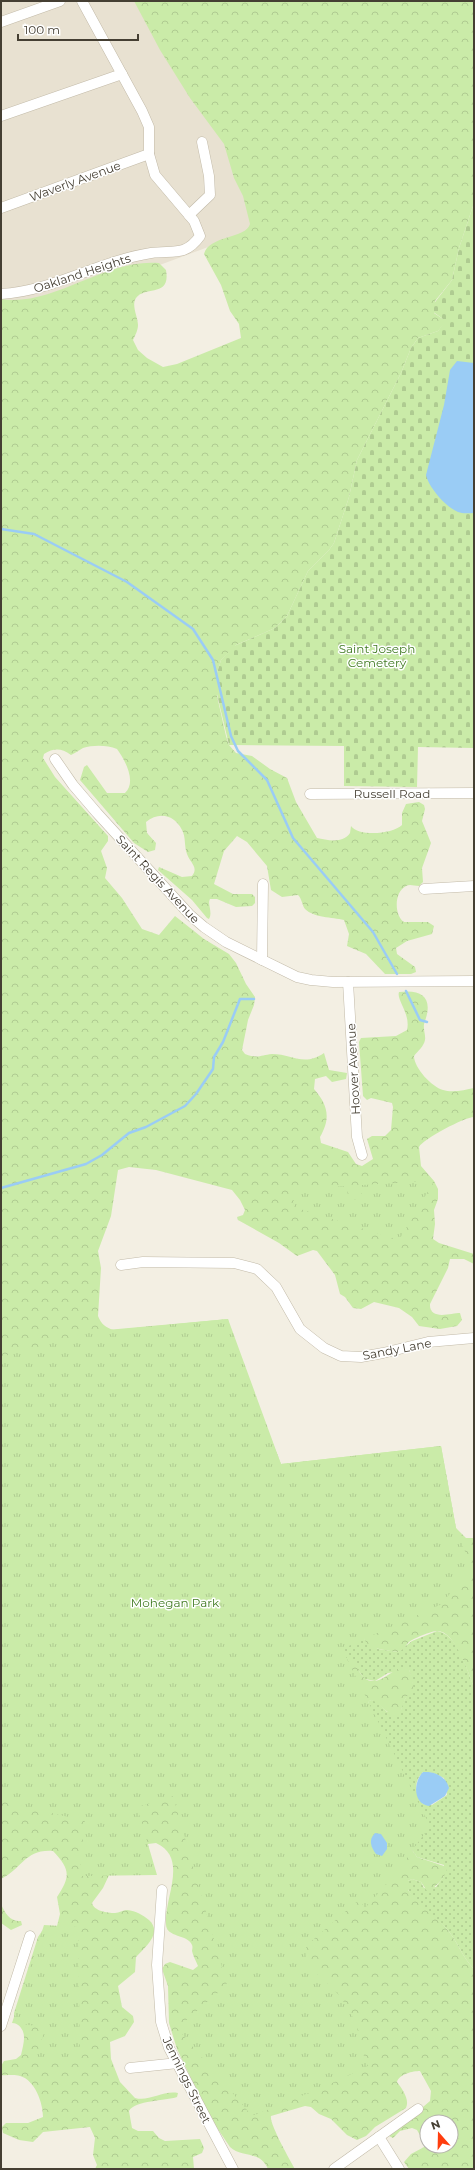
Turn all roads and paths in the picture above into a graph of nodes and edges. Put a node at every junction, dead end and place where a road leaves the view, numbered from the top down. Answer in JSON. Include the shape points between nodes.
{"nodes":[{"id":1,"x":60,"y":1,"type":"edge"},
{"id":2,"x":82,"y":1,"type":"edge"},
{"id":3,"x":1,"y":22,"type":"edge"},
{"id":4,"x":122,"y":74,"type":"junction"},
{"id":5,"x":1,"y":116,"type":"edge"},
{"id":6,"x":202,"y":142,"type":"dead end"},
{"id":7,"x":149,"y":154,"type":"junction"},
{"id":8,"x":1,"y":208,"type":"edge"},
{"id":9,"x":189,"y":215,"type":"junction"},
{"id":10,"x":1,"y":294,"type":"edge"},
{"id":11,"x":56,"y":759,"type":"dead end"},
{"id":12,"x":474,"y":793,"type":"edge"},
{"id":13,"x":310,"y":794,"type":"dead end"},
{"id":14,"x":263,"y":884,"type":"dead end"},
{"id":15,"x":474,"y":886,"type":"edge"},
{"id":16,"x":424,"y":889,"type":"dead end"},
{"id":17,"x":262,"y":960,"type":"junction"},
{"id":18,"x":348,"y":982,"type":"junction"},
{"id":19,"x":474,"y":982,"type":"edge"},
{"id":20,"x":362,"y":1155,"type":"dead end"},
{"id":21,"x":121,"y":1265,"type":"dead end"},
{"id":22,"x":474,"y":1338,"type":"edge"},
{"id":23,"x":162,"y":1890,"type":"dead end"},
{"id":24,"x":30,"y":1936,"type":"dead end"},
{"id":25,"x":1,"y":2026,"type":"edge"},
{"id":26,"x":178,"y":2063,"type":"junction"},
{"id":27,"x":130,"y":2068,"type":"dead end"},
{"id":28,"x":418,"y":2110,"type":"dead end"},
{"id":29,"x":379,"y":2137,"type":"junction"},
{"id":30,"x":233,"y":2169,"type":"edge"},
{"id":31,"x":334,"y":2169,"type":"edge"},
{"id":32,"x":399,"y":2169,"type":"edge"}],
"edges":[{"from":1,"to":3,"type":"street"},
{"from":2,"to":4,"type":"street","name":"Oakland Heights"},
{"from":4,"to":5,"type":"street"},
{"from":4,"to":7,"type":"street","name":"Oakland Heights","via":[[148,127]]},
{"from":6,"to":9,"type":"street","via":[[210,195]]},
{"from":7,"to":8,"type":"street","name":"Waverly Avenue"},
{"from":7,"to":9,"type":"street","name":"Oakland Heights","via":[[155,175]]},
{"from":9,"to":10,"type":"street","name":"Oakland Heights","via":[[200,236],[192,247],[133,256],[24,293]]},
{"from":11,"to":17,"type":"street","name":"Saint Regis Avenue","via":[[96,813],[190,915],[214,935]]},
{"from":12,"to":13,"type":"street","name":"Russell Road"},
{"from":14,"to":17,"type":"street"},
{"from":15,"to":16,"type":"street"},
{"from":17,"to":18,"type":"street","name":"Saint Regis Avenue","via":[[303,979]]},
{"from":18,"to":19,"type":"street","name":"Saint Regis Avenue"},
{"from":18,"to":20,"type":"street","name":"Hoover Avenue","via":[[357,1137]]},
{"from":21,"to":22,"type":"street","name":"Sandy Lane","via":[[143,1262],[234,1263],[257,1270],[276,1287],[300,1329],[324,1348],[341,1356],[361,1357],[428,1342]]},
{"from":23,"to":26,"type":"street","name":"Jennings Street","via":[[157,1961],[161,2016],[165,2039]]},
{"from":24,"to":25,"type":"street"},
{"from":26,"to":27,"type":"street"},
{"from":26,"to":30,"type":"street","name":"Jennings Street"},
{"from":28,"to":29,"type":"street"},
{"from":29,"to":31,"type":"street"},
{"from":29,"to":32,"type":"street"}]}
